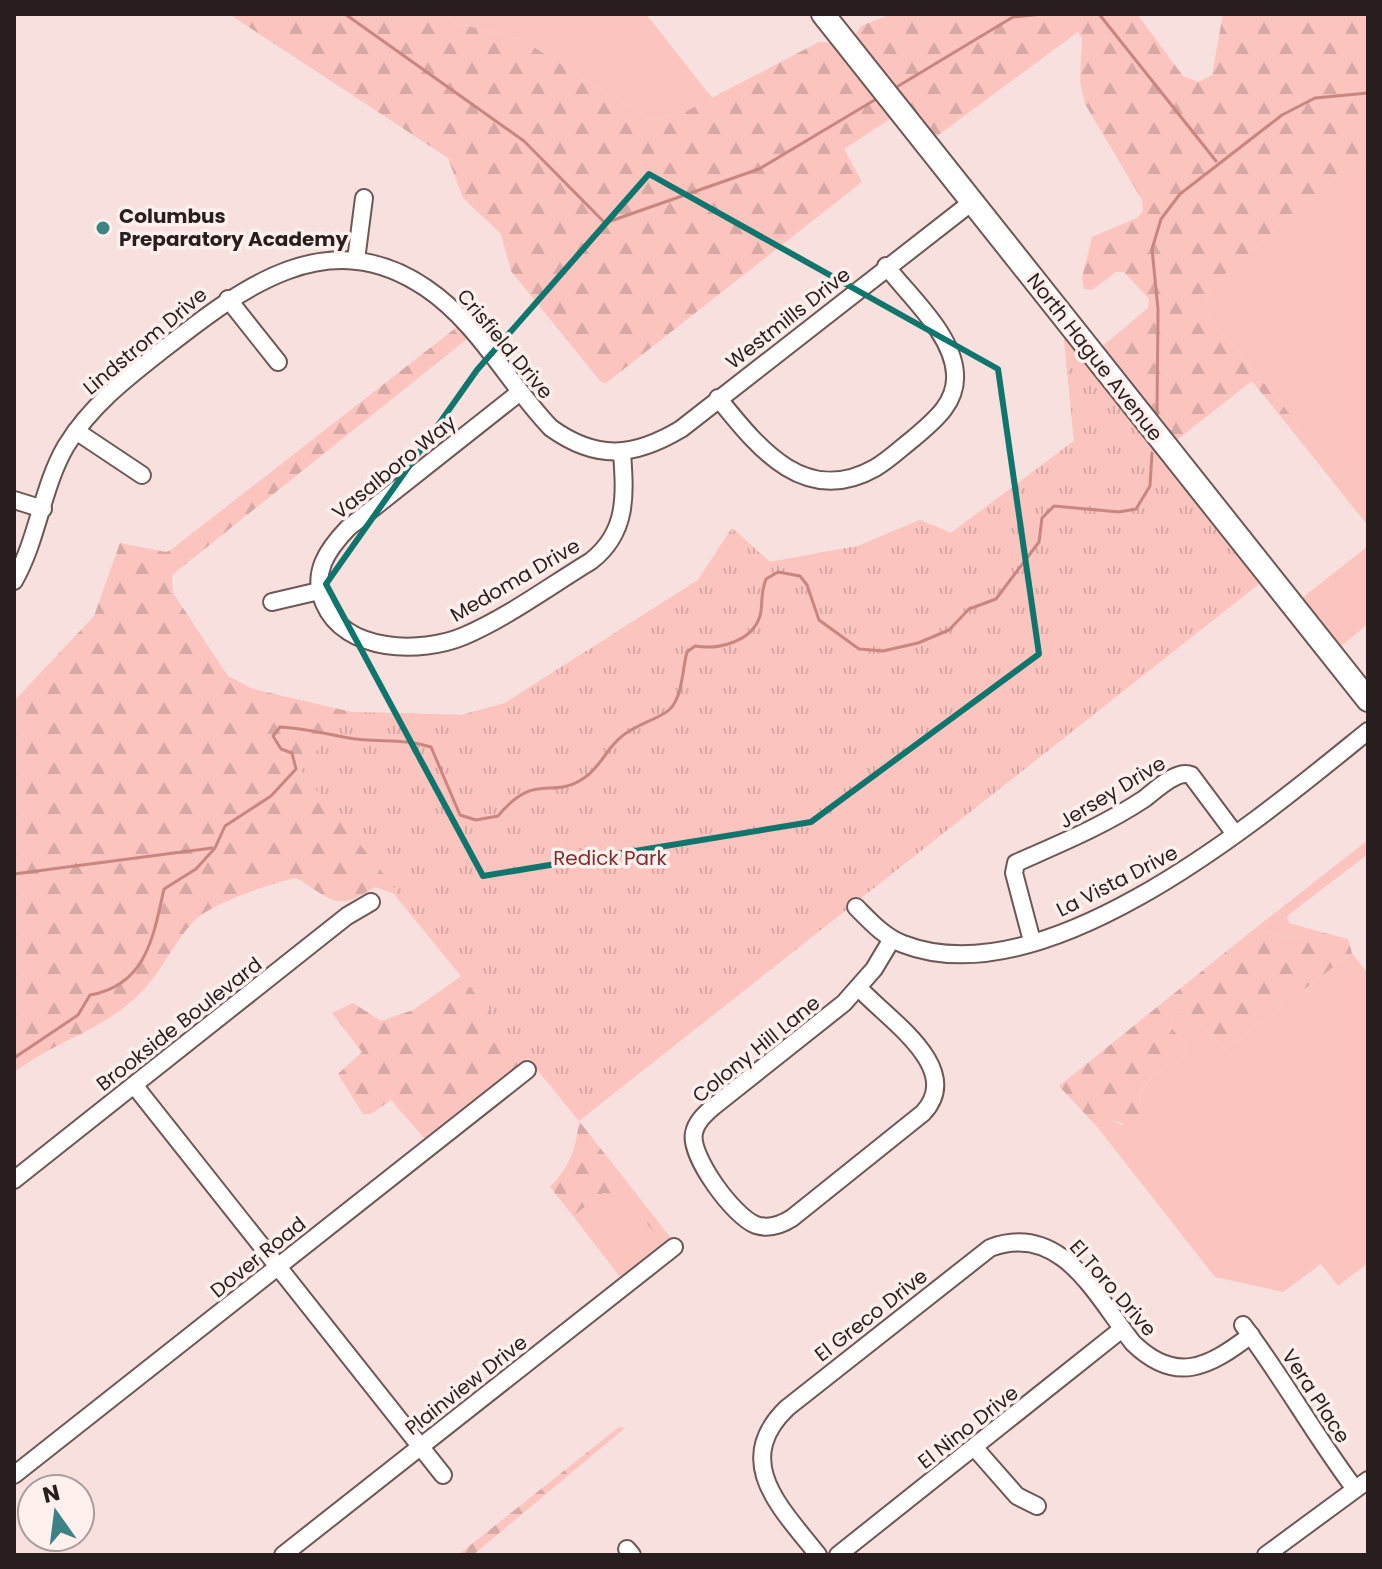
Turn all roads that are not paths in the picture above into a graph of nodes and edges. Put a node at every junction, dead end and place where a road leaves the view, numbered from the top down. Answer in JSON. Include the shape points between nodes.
{"nodes":[{"id":1,"x":823,"y":14,"type":"edge"},
{"id":2,"x":364,"y":198,"type":"dead end"},
{"id":3,"x":972,"y":202,"type":"junction"},
{"id":4,"x":356,"y":260,"type":"junction"},
{"id":5,"x":886,"y":266,"type":"junction"},
{"id":6,"x":228,"y":299,"type":"junction"},
{"id":7,"x":278,"y":362,"type":"dead end"},
{"id":8,"x":520,"y":392,"type":"junction"},
{"id":9,"x":718,"y":398,"type":"junction"},
{"id":10,"x":76,"y":431,"type":"junction"},
{"id":11,"x":622,"y":452,"type":"junction"},
{"id":12,"x":142,"y":475,"type":"dead end"},
{"id":13,"x":14,"y":500,"type":"edge"},
{"id":14,"x":43,"y":509,"type":"junction"},
{"id":15,"x":14,"y":581,"type":"edge"},
{"id":16,"x":319,"y":591,"type":"junction"},
{"id":17,"x":272,"y":602,"type":"dead end"},
{"id":18,"x":1368,"y":700,"type":"edge"},
{"id":19,"x":1368,"y":731,"type":"edge"},
{"id":20,"x":1235,"y":834,"type":"junction"},
{"id":21,"x":371,"y":902,"type":"dead end"},
{"id":22,"x":856,"y":907,"type":"dead end"},
{"id":23,"x":892,"y":939,"type":"junction"},
{"id":24,"x":1032,"y":941,"type":"junction"},
{"id":25,"x":859,"y":988,"type":"junction"},
{"id":26,"x":527,"y":1070,"type":"dead end"},
{"id":27,"x":134,"y":1085,"type":"junction"},
{"id":28,"x":14,"y":1180,"type":"edge"},
{"id":29,"x":1030,"y":1241,"type":"joint"},
{"id":30,"x":674,"y":1247,"type":"dead end"},
{"id":31,"x":276,"y":1266,"type":"junction"},
{"id":32,"x":1122,"y":1329,"type":"junction"},
{"id":33,"x":1247,"y":1330,"type":"joint"},
{"id":34,"x":421,"y":1446,"type":"junction"},
{"id":35,"x":974,"y":1447,"type":"junction"},
{"id":36,"x":14,"y":1475,"type":"edge"},
{"id":37,"x":443,"y":1475,"type":"dead end"},
{"id":38,"x":1362,"y":1485,"type":"edge"},
{"id":39,"x":1037,"y":1506,"type":"dead end"},
{"id":40,"x":283,"y":1555,"type":"edge"},
{"id":41,"x":818,"y":1555,"type":"edge"},
{"id":42,"x":838,"y":1555,"type":"edge"},
{"id":43,"x":1266,"y":1555,"type":"edge"}],
"edges":[{"from":1,"to":3,"type":"main road","name":"North Hague Avenue"},
{"from":2,"to":4,"type":"street"},
{"from":3,"to":5,"type":"street","name":"Westmills Drive"},
{"from":3,"to":18,"type":"main road","name":"North Hague Avenue"},
{"from":4,"to":6,"type":"street","name":"Lindstrom Drive","via":[[288,269]]},
{"from":4,"to":8,"type":"street","name":"Crisfield Drive","via":[[423,285],[451,305]]},
{"from":5,"to":9,"type":"street","name":"Westmills Drive"},
{"from":5,"to":9,"type":"street","via":[[947,344],[955,373],[954,388],[940,414],[882,463],[855,476],[810,478],[777,464]]},
{"from":6,"to":7,"type":"street"},
{"from":6,"to":10,"type":"street","name":"Lindstrom Drive","via":[[118,386]]},
{"from":8,"to":11,"type":"street","name":"Crisfield Drive","via":[[551,428],[572,442]]},
{"from":8,"to":16,"type":"street","name":"Vasalboro Way","via":[[348,528],[322,562]]},
{"from":9,"to":11,"type":"street","name":"Westmills Drive","via":[[654,445]]},
{"from":10,"to":12,"type":"street"},
{"from":10,"to":14,"type":"street","name":"Lindstrom Drive","via":[[64,448]]},
{"from":11,"to":16,"type":"street","name":"Medoma Drive","via":[[622,519],[605,550],[473,632],[424,644],[360,640],[341,628]]},
{"from":13,"to":14,"type":"street"},
{"from":14,"to":15,"type":"street","name":"Lindstrom Drive"},
{"from":16,"to":17,"type":"street"},
{"from":19,"to":20,"type":"street","name":"La Vista Drive"},
{"from":20,"to":24,"type":"street","name":"La Vista Drive","via":[[1132,900]]},
{"from":20,"to":24,"type":"street","name":"Jersey Drive","via":[[1191,775],[1183,773],[1120,815],[1021,861],[1014,873]]},
{"from":21,"to":27,"type":"street","name":"Brookside Boulevard"},
{"from":22,"to":23,"type":"street","name":"La Vista Drive"},
{"from":23,"to":24,"type":"street","name":"La Vista Drive","via":[[955,955]]},
{"from":23,"to":25,"type":"street","name":"Colony Hill Lane"},
{"from":25,"to":25,"type":"street","name":"Colony Hill Lane","via":[[928,1060],[936,1078],[934,1097],[923,1113],[792,1218],[763,1226],[739,1213],[700,1164],[694,1133],[713,1107]]},
{"from":26,"to":31,"type":"street","name":"Dover Road"},
{"from":27,"to":28,"type":"street","name":"Brookside Boulevard"},
{"from":27,"to":31,"type":"street"},
{"from":29,"to":32,"type":"street","name":"El Toro Drive","via":[[1058,1252]]},
{"from":29,"to":41,"type":"street","name":"El Greco Drive","via":[[1001,1244],[980,1255],[787,1408],[767,1432],[764,1477]]},
{"from":30,"to":34,"type":"street","name":"Plainview Drive"},
{"from":31,"to":34,"type":"street"},
{"from":31,"to":36,"type":"street","name":"Dover Road"},
{"from":32,"to":33,"type":"street","name":"El Toro Drive","via":[[1145,1355],[1175,1368],[1208,1363]]},
{"from":32,"to":35,"type":"street","name":"El Nino Drive"},
{"from":33,"to":38,"type":"street","name":"Vera Place","via":[[1312,1432]]},
{"from":34,"to":37,"type":"street"},
{"from":34,"to":40,"type":"street","name":"Plainview Drive"},
{"from":35,"to":39,"type":"street","via":[[1017,1496]]},
{"from":35,"to":42,"type":"street","name":"El Nino Drive"},
{"from":38,"to":43,"type":"street"}]}
